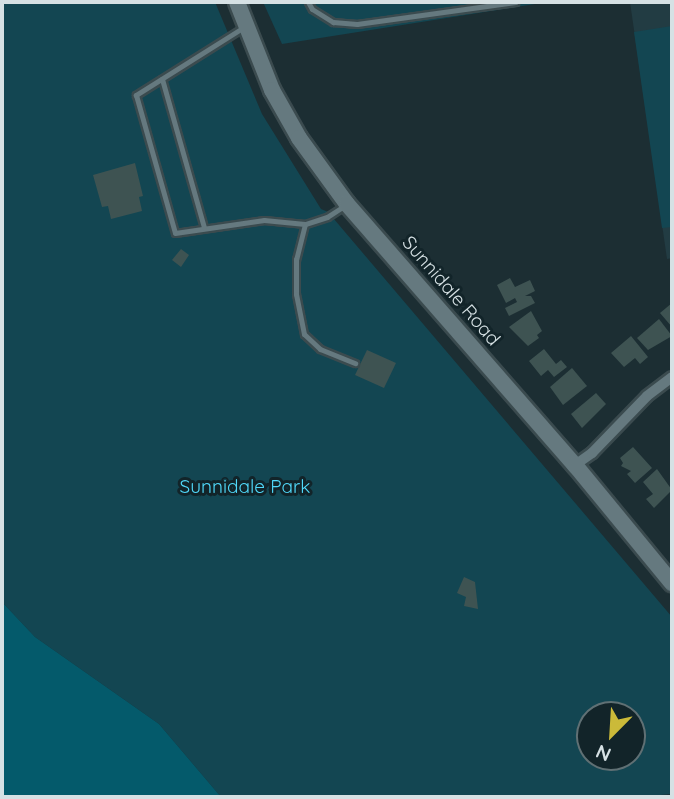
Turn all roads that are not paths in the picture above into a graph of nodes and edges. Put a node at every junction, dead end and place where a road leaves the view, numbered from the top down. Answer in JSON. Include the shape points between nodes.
{"nodes":[{"id":1,"x":237,"y":2,"type":"edge"},
{"id":2,"x":308,"y":2,"type":"edge"},
{"id":3,"x":515,"y":2,"type":"edge"},
{"id":4,"x":499,"y":3,"type":"edge"},
{"id":5,"x":246,"y":26,"type":"junction"},
{"id":6,"x":162,"y":79,"type":"junction"},
{"id":7,"x":346,"y":204,"type":"junction"},
{"id":8,"x":305,"y":225,"type":"junction"},
{"id":9,"x":204,"y":227,"type":"junction"},
{"id":10,"x":355,"y":363,"type":"dead end"},
{"id":11,"x":672,"y":377,"type":"edge"},
{"id":12,"x":575,"y":464,"type":"junction"},
{"id":13,"x":672,"y":583,"type":"edge"}],
"edges":[{"from":1,"to":5,"type":"main road","name":"Sunnidale Road"},
{"from":2,"to":4,"type":"lane","via":[[333,22],[357,24]]},
{"from":3,"to":4,"type":"lane"},
{"from":5,"to":6,"type":"lane"},
{"from":5,"to":7,"type":"main road","name":"Sunnidale Road","via":[[272,90]]},
{"from":6,"to":9,"type":"lane"},
{"from":6,"to":9,"type":"lane","via":[[136,95],[151,150],[175,233]]},
{"from":7,"to":8,"type":"lane"},
{"from":7,"to":12,"type":"main road","name":"Sunnidale Road"},
{"from":8,"to":9,"type":"lane","via":[[264,220]]},
{"from":8,"to":10,"type":"lane","via":[[296,259],[296,293],[304,334],[320,349]]},
{"from":11,"to":12,"type":"street"},
{"from":12,"to":13,"type":"main road","name":"Sunnidale Road"}]}
